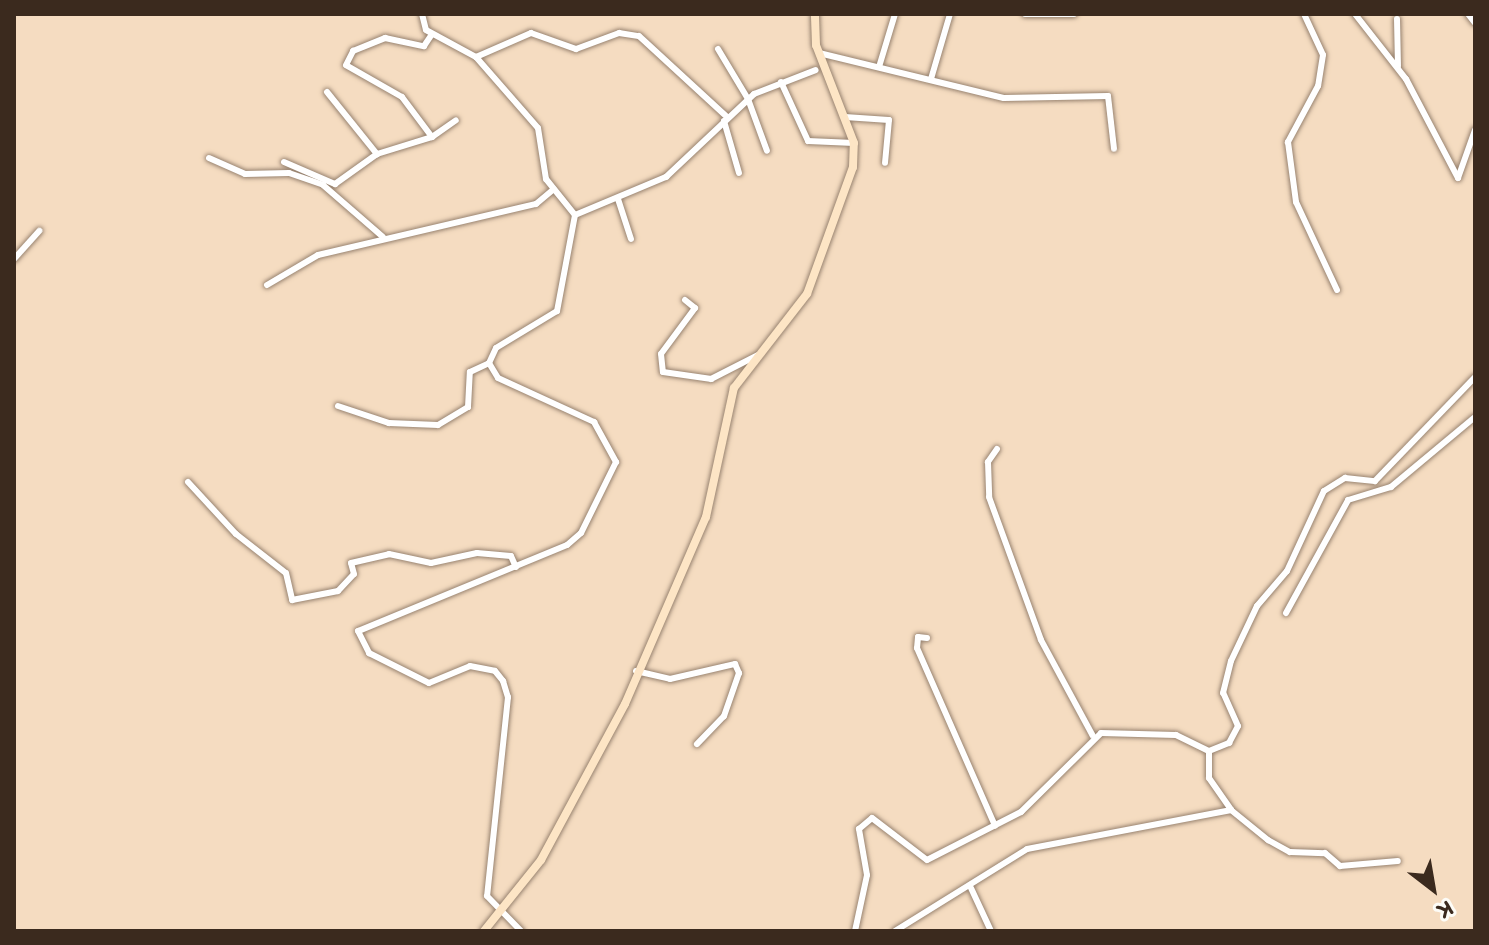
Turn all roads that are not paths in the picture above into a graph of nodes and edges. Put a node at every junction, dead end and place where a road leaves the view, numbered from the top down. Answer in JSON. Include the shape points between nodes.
{"nodes":[{"id":1,"x":422,"y":14,"type":"edge"},
{"id":2,"x":815,"y":14,"type":"edge"},
{"id":3,"x":895,"y":14,"type":"edge"},
{"id":4,"x":950,"y":14,"type":"edge"},
{"id":5,"x":1025,"y":14,"type":"edge"},
{"id":6,"x":1074,"y":14,"type":"edge"},
{"id":7,"x":1304,"y":14,"type":"edge"},
{"id":8,"x":1355,"y":14,"type":"edge"},
{"id":9,"x":1468,"y":14,"type":"edge"},
{"id":10,"x":1397,"y":19,"type":"dead end"},
{"id":11,"x":1475,"y":23,"type":"edge"},
{"id":12,"x":432,"y":34,"type":"junction"},
{"id":13,"x":718,"y":49,"type":"dead end"},
{"id":14,"x":819,"y":53,"type":"junction"},
{"id":15,"x":476,"y":57,"type":"junction"},
{"id":16,"x":1398,"y":66,"type":"junction"},
{"id":17,"x":879,"y":67,"type":"junction"},
{"id":18,"x":816,"y":70,"type":"dead end"},
{"id":19,"x":931,"y":79,"type":"junction"},
{"id":20,"x":781,"y":82,"type":"junction"},
{"id":21,"x":327,"y":92,"type":"dead end"},
{"id":22,"x":748,"y":99,"type":"junction"},
{"id":23,"x":845,"y":117,"type":"junction"},
{"id":24,"x":725,"y":119,"type":"junction"},
{"id":25,"x":456,"y":120,"type":"dead end"},
{"id":26,"x":1475,"y":130,"type":"edge"},
{"id":27,"x":432,"y":137,"type":"junction"},
{"id":28,"x":854,"y":143,"type":"junction"},
{"id":29,"x":1114,"y":149,"type":"dead end"},
{"id":30,"x":767,"y":151,"type":"dead end"},
{"id":31,"x":377,"y":154,"type":"junction"},
{"id":32,"x":209,"y":158,"type":"dead end"},
{"id":33,"x":284,"y":162,"type":"dead end"},
{"id":34,"x":885,"y":163,"type":"dead end"},
{"id":35,"x":739,"y":173,"type":"dead end"},
{"id":36,"x":554,"y":189,"type":"junction"},
{"id":37,"x":618,"y":199,"type":"junction"},
{"id":38,"x":575,"y":215,"type":"junction"},
{"id":39,"x":39,"y":231,"type":"dead end"},
{"id":40,"x":383,"y":237,"type":"junction"},
{"id":41,"x":631,"y":239,"type":"dead end"},
{"id":42,"x":14,"y":259,"type":"edge"},
{"id":43,"x":267,"y":285,"type":"dead end"},
{"id":44,"x":1337,"y":290,"type":"dead end"},
{"id":45,"x":685,"y":300,"type":"dead end"},
{"id":46,"x":768,"y":350,"type":"junction"},
{"id":47,"x":489,"y":363,"type":"junction"},
{"id":48,"x":1475,"y":377,"type":"edge"},
{"id":49,"x":338,"y":406,"type":"dead end"},
{"id":50,"x":1475,"y":417,"type":"edge"},
{"id":51,"x":997,"y":449,"type":"dead end"},
{"id":52,"x":188,"y":482,"type":"dead end"},
{"id":53,"x":516,"y":567,"type":"junction"},
{"id":54,"x":1286,"y":613,"type":"dead end"},
{"id":55,"x":927,"y":638,"type":"dead end"},
{"id":56,"x":636,"y":671,"type":"junction"},
{"id":57,"x":1093,"y":736,"type":"junction"},
{"id":58,"x":697,"y":744,"type":"dead end"},
{"id":59,"x":1209,"y":751,"type":"junction"},
{"id":60,"x":1231,"y":810,"type":"junction"},
{"id":61,"x":995,"y":826,"type":"junction"},
{"id":62,"x":1398,"y":861,"type":"dead end"},
{"id":63,"x":971,"y":888,"type":"junction"},
{"id":64,"x":497,"y":912,"type":"junction"},
{"id":65,"x":484,"y":931,"type":"edge"},
{"id":66,"x":521,"y":931,"type":"edge"},
{"id":67,"x":855,"y":931,"type":"edge"},
{"id":68,"x":895,"y":931,"type":"edge"},
{"id":69,"x":991,"y":931,"type":"edge"}],
"edges":[{"from":1,"to":12,"type":"street"},
{"from":2,"to":14,"type":"main road"},
{"from":3,"to":17,"type":"street"},
{"from":4,"to":19,"type":"street"},
{"from":5,"to":6,"type":"street"},
{"from":7,"to":44,"type":"street","via":[[1323,55],[1318,86],[1288,142],[1296,202]]},
{"from":8,"to":16,"type":"street"},
{"from":9,"to":11,"type":"street"},
{"from":10,"to":16,"type":"street"},
{"from":12,"to":15,"type":"street"},
{"from":12,"to":27,"type":"street","via":[[424,46],[385,38],[353,51],[346,65],[402,97]]},
{"from":13,"to":22,"type":"street"},
{"from":14,"to":17,"type":"street"},
{"from":14,"to":23,"type":"main road"},
{"from":15,"to":24,"type":"street","via":[[531,33],[576,49],[619,33],[639,36]]},
{"from":15,"to":36,"type":"street","via":[[538,128]]},
{"from":16,"to":26,"type":"street","via":[[1458,178],[1466,139]]},
{"from":17,"to":19,"type":"street"},
{"from":18,"to":20,"type":"street"},
{"from":19,"to":29,"type":"street","via":[[1004,98],[1108,96]]},
{"from":20,"to":22,"type":"street"},
{"from":20,"to":28,"type":"street","via":[[808,141]]},
{"from":21,"to":31,"type":"street"},
{"from":22,"to":24,"type":"street"},
{"from":22,"to":30,"type":"street"},
{"from":23,"to":28,"type":"main road"},
{"from":23,"to":34,"type":"street","via":[[889,120]]},
{"from":24,"to":35,"type":"street"},
{"from":24,"to":37,"type":"street","via":[[666,177]]},
{"from":25,"to":27,"type":"street"},
{"from":27,"to":31,"type":"street"},
{"from":28,"to":46,"type":"main road","via":[[853,167],[807,294]]},
{"from":31,"to":33,"type":"street","via":[[335,184]]},
{"from":32,"to":40,"type":"street","via":[[245,174],[289,173],[323,185]]},
{"from":36,"to":38,"type":"street"},
{"from":36,"to":40,"type":"street","via":[[536,204]]},
{"from":37,"to":38,"type":"street"},
{"from":37,"to":41,"type":"street"},
{"from":38,"to":47,"type":"street","via":[[557,311],[496,348]]},
{"from":39,"to":42,"type":"street"},
{"from":40,"to":43,"type":"street","via":[[299,262]]},
{"from":45,"to":46,"type":"street","via":[[695,308],[661,354],[663,372],[711,379]]},
{"from":46,"to":56,"type":"main road","via":[[734,388],[706,517]]},
{"from":47,"to":49,"type":"street","via":[[470,372],[468,407],[438,425],[389,423]]},
{"from":47,"to":53,"type":"street","via":[[498,378],[594,422],[616,462],[581,533]]},
{"from":48,"to":59,"type":"street","via":[[1375,481],[1345,478],[1324,491],[1287,571],[1257,606],[1231,661],[1223,693],[1236,735]]},
{"from":50,"to":54,"type":"street","via":[[1391,487],[1348,500]]},
{"from":51,"to":57,"type":"street","via":[[988,462],[989,497],[1041,640]]},
{"from":52,"to":53,"type":"street","via":[[236,534],[286,573],[292,600],[338,591],[354,574],[351,563],[389,554],[431,563],[477,553],[511,556]]},
{"from":53,"to":64,"type":"street","via":[[358,631],[369,653],[429,683],[470,666],[495,671],[503,681],[508,697],[487,896]]},
{"from":55,"to":61,"type":"street","via":[[918,637],[917,648]]},
{"from":56,"to":58,"type":"street","via":[[670,679],[735,664],[739,673],[724,716]]},
{"from":56,"to":64,"type":"main road","via":[[541,860]]},
{"from":57,"to":59,"type":"street","via":[[1157,732]]},
{"from":57,"to":61,"type":"street","via":[[1038,799]]},
{"from":59,"to":60,"type":"street","via":[[1209,778]]},
{"from":60,"to":62,"type":"street","via":[[1290,852],[1325,853],[1340,866]]},
{"from":60,"to":63,"type":"street","via":[[1027,849],[1002,859]]},
{"from":61,"to":67,"type":"street","via":[[927,860],[887,823],[865,822],[859,837],[867,875]]},
{"from":63,"to":68,"type":"street"},
{"from":63,"to":69,"type":"street"},
{"from":64,"to":65,"type":"main road"},
{"from":64,"to":66,"type":"street"}]}
